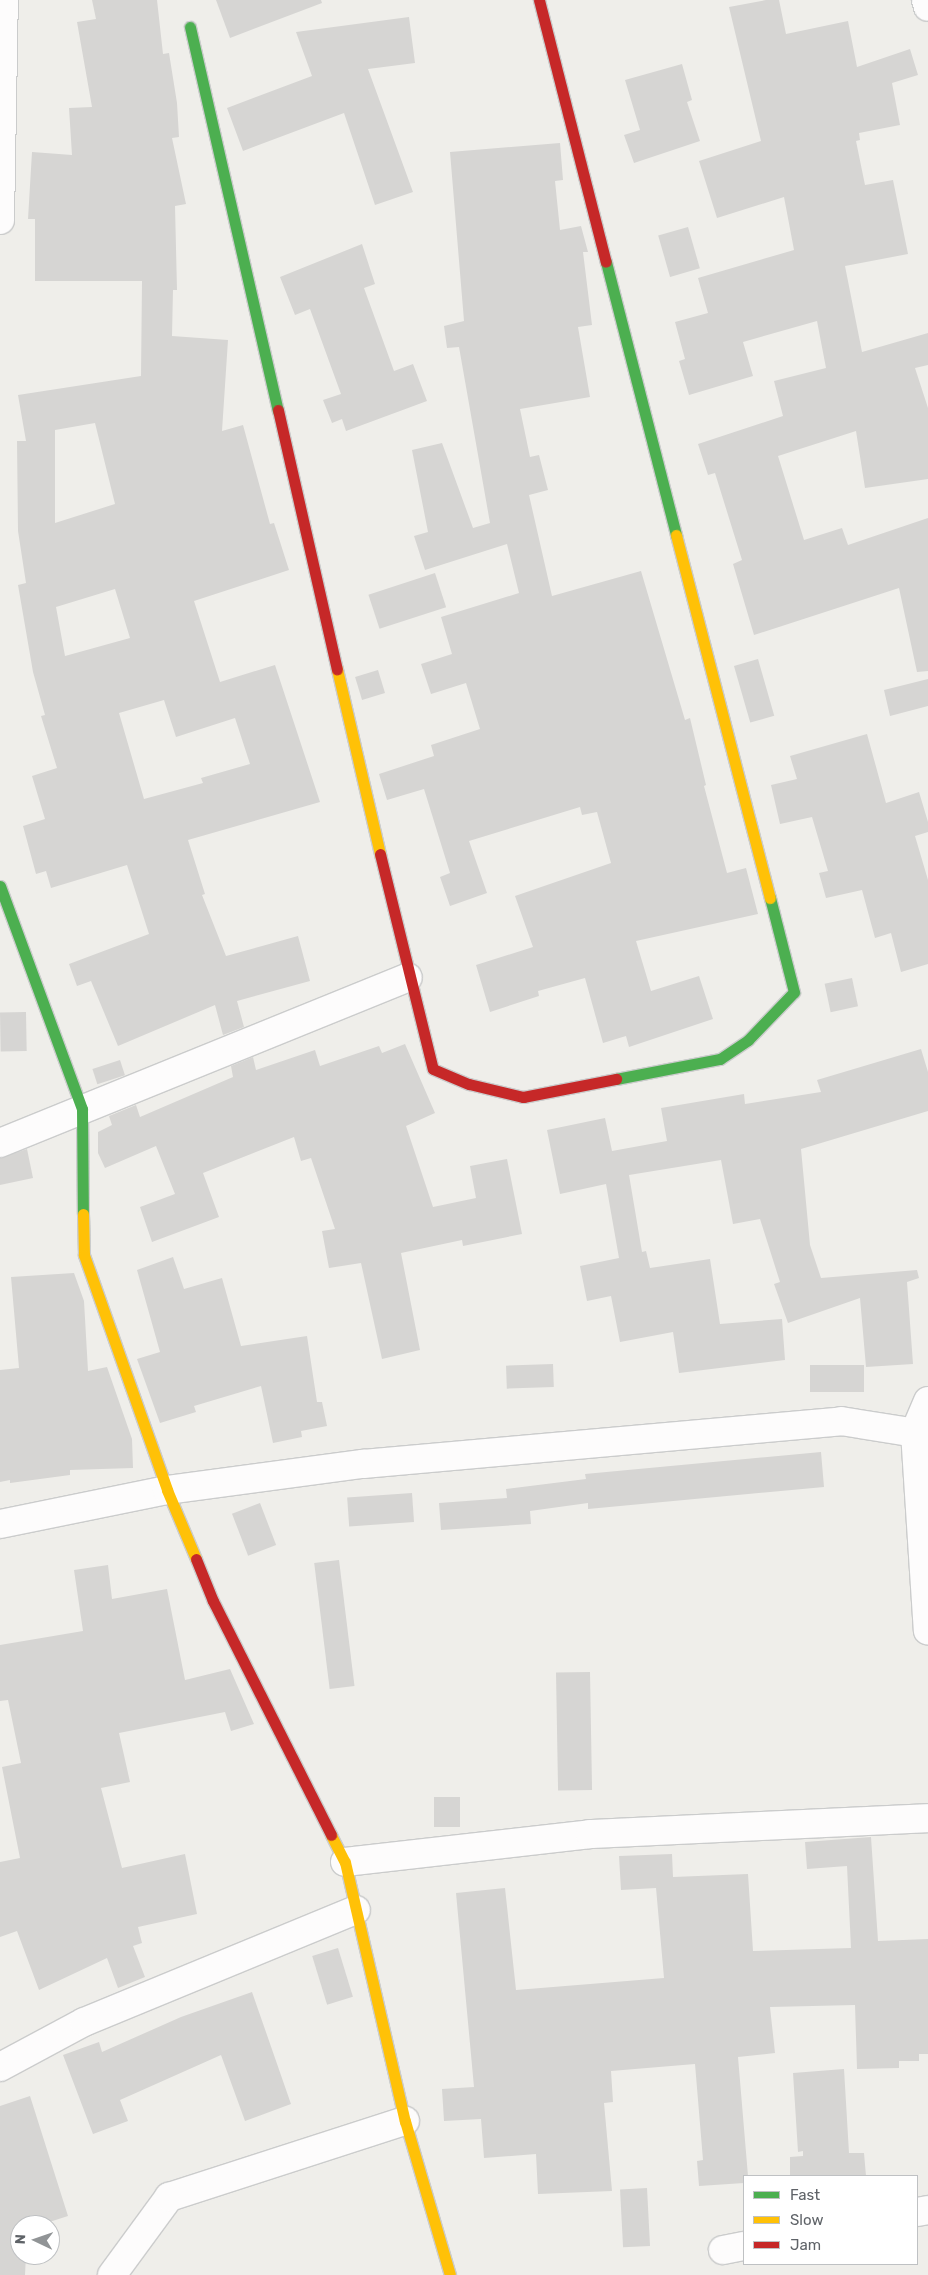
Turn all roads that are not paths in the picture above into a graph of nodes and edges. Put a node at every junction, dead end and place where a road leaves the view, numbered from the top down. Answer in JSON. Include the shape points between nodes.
{"nodes":[{"id":1,"x":4,"y":0,"type":"edge"},
{"id":2,"x":539,"y":0,"type":"edge"},
{"id":3,"x":926,"y":0,"type":"edge"},
{"id":4,"x":928,"y":7,"type":"edge"},
{"id":5,"x":190,"y":27,"type":"dead end"},
{"id":6,"x":0,"y":220,"type":"edge"},
{"id":7,"x":0,"y":886,"type":"edge"},
{"id":8,"x":408,"y":977,"type":"junction"},
{"id":9,"x":82,"y":1109,"type":"junction"},
{"id":10,"x":0,"y":1143,"type":"edge"},
{"id":11,"x":928,"y":1401,"type":"edge"},
{"id":12,"x":922,"y":1433,"type":"edge"},
{"id":13,"x":166,"y":1490,"type":"junction"},
{"id":14,"x":0,"y":1524,"type":"edge"},
{"id":15,"x":928,"y":1631,"type":"edge"},
{"id":16,"x":928,"y":1818,"type":"edge"},
{"id":17,"x":345,"y":1862,"type":"junction"},
{"id":18,"x":356,"y":1910,"type":"junction"},
{"id":19,"x":0,"y":2066,"type":"edge"},
{"id":20,"x":405,"y":2122,"type":"junction"},
{"id":21,"x":112,"y":2275,"type":"edge"},
{"id":22,"x":450,"y":2275,"type":"edge"}],
"edges":[{"from":1,"to":6,"type":"street"},
{"from":2,"to":8,"type":"street","via":[[794,992],[748,1040],[720,1059],[523,1097],[468,1084],[433,1069]]},
{"from":3,"to":4,"type":"street"},
{"from":5,"to":8,"type":"street"},
{"from":7,"to":9,"type":"street"},
{"from":8,"to":9,"type":"street"},
{"from":9,"to":10,"type":"street"},
{"from":9,"to":13,"type":"street","via":[[84,1255]]},
{"from":11,"to":12,"type":"street"},
{"from":12,"to":13,"type":"street","via":[[841,1421],[362,1464]]},
{"from":12,"to":15,"type":"street"},
{"from":13,"to":14,"type":"street"},
{"from":13,"to":17,"type":"street","via":[[213,1601]]},
{"from":16,"to":17,"type":"street","via":[[590,1834]]},
{"from":17,"to":18,"type":"street"},
{"from":18,"to":19,"type":"street","via":[[84,2022]]},
{"from":18,"to":20,"type":"street"},
{"from":20,"to":21,"type":"street","via":[[169,2197]]},
{"from":20,"to":22,"type":"street"}]}
